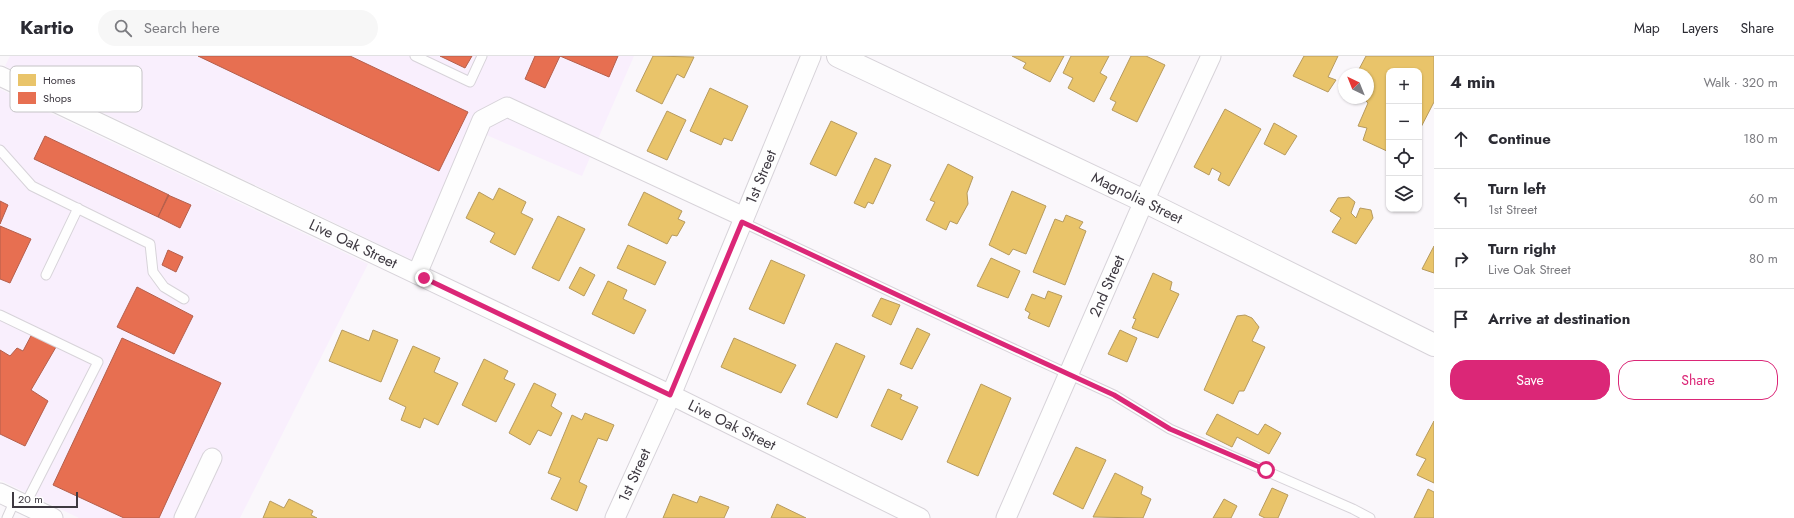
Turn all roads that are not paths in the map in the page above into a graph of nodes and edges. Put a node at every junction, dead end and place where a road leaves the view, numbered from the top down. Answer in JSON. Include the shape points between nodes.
{"nodes":[{"id":1,"x":415,"y":56,"type":"edge"},
{"id":2,"x":482,"y":56,"type":"edge"},
{"id":3,"x":811,"y":56,"type":"edge"},
{"id":4,"x":838,"y":56,"type":"edge"},
{"id":5,"x":1211,"y":56,"type":"edge"},
{"id":6,"x":0,"y":76,"type":"edge"},
{"id":7,"x":10,"y":81,"type":"edge"},
{"id":8,"x":76,"y":112,"type":"edge"},
{"id":9,"x":0,"y":150,"type":"edge"},
{"id":10,"x":1144,"y":201,"type":"junction"},
{"id":11,"x":78,"y":208,"type":"junction"},
{"id":12,"x":743,"y":219,"type":"junction"},
{"id":13,"x":416,"y":274,"type":"junction"},
{"id":14,"x":46,"y":275,"type":"dead end"},
{"id":15,"x":184,"y":299,"type":"dead end"},
{"id":16,"x":0,"y":315,"type":"edge"},
{"id":17,"x":1434,"y":345,"type":"edge"},
{"id":18,"x":1069,"y":374,"type":"junction"},
{"id":19,"x":670,"y":395,"type":"junction"},
{"id":20,"x":212,"y":458,"type":"dead end"},
{"id":21,"x":14,"y":499,"type":"edge"},
{"id":22,"x":7,"y":518,"type":"edge"},
{"id":23,"x":53,"y":518,"type":"edge"},
{"id":24,"x":184,"y":518,"type":"edge"},
{"id":25,"x":615,"y":518,"type":"edge"},
{"id":26,"x":920,"y":518,"type":"edge"},
{"id":27,"x":1006,"y":518,"type":"edge"},
{"id":28,"x":1370,"y":518,"type":"edge"}],
"edges":[{"from":1,"to":2,"type":"lane","via":[[470,82]]},
{"from":3,"to":12,"type":"street","name":"1st Street"},
{"from":4,"to":10,"type":"street","name":"Magnolia Street"},
{"from":5,"to":10,"type":"street","name":"2nd Street"},
{"from":6,"to":7,"type":"street","name":"Live Oak Street"},
{"from":8,"to":13,"type":"street","name":"Live Oak Street"},
{"from":9,"to":11,"type":"lane","via":[[32,186]]},
{"from":10,"to":17,"type":"street","name":"Magnolia Street"},
{"from":10,"to":18,"type":"street","name":"2nd Street"},
{"from":11,"to":14,"type":"lane"},
{"from":11,"to":15,"type":"lane","via":[[150,244],[152,272],[164,287]]},
{"from":12,"to":13,"type":"street","via":[[507,107],[482,120]]},
{"from":12,"to":18,"type":"lane"},
{"from":12,"to":19,"type":"street","name":"1st Street"},
{"from":13,"to":19,"type":"street","name":"Live Oak Street"},
{"from":16,"to":21,"type":"lane","via":[[98,362]]},
{"from":18,"to":27,"type":"street","name":"2nd Street"},
{"from":18,"to":28,"type":"lane","via":[[1114,395],[1170,429]]},
{"from":19,"to":25,"type":"street","name":"1st Street"},
{"from":19,"to":26,"type":"street","name":"Live Oak Street"},
{"from":20,"to":24,"type":"street"},
{"from":21,"to":22,"type":"lane"},
{"from":21,"to":23,"type":"street"}]}
